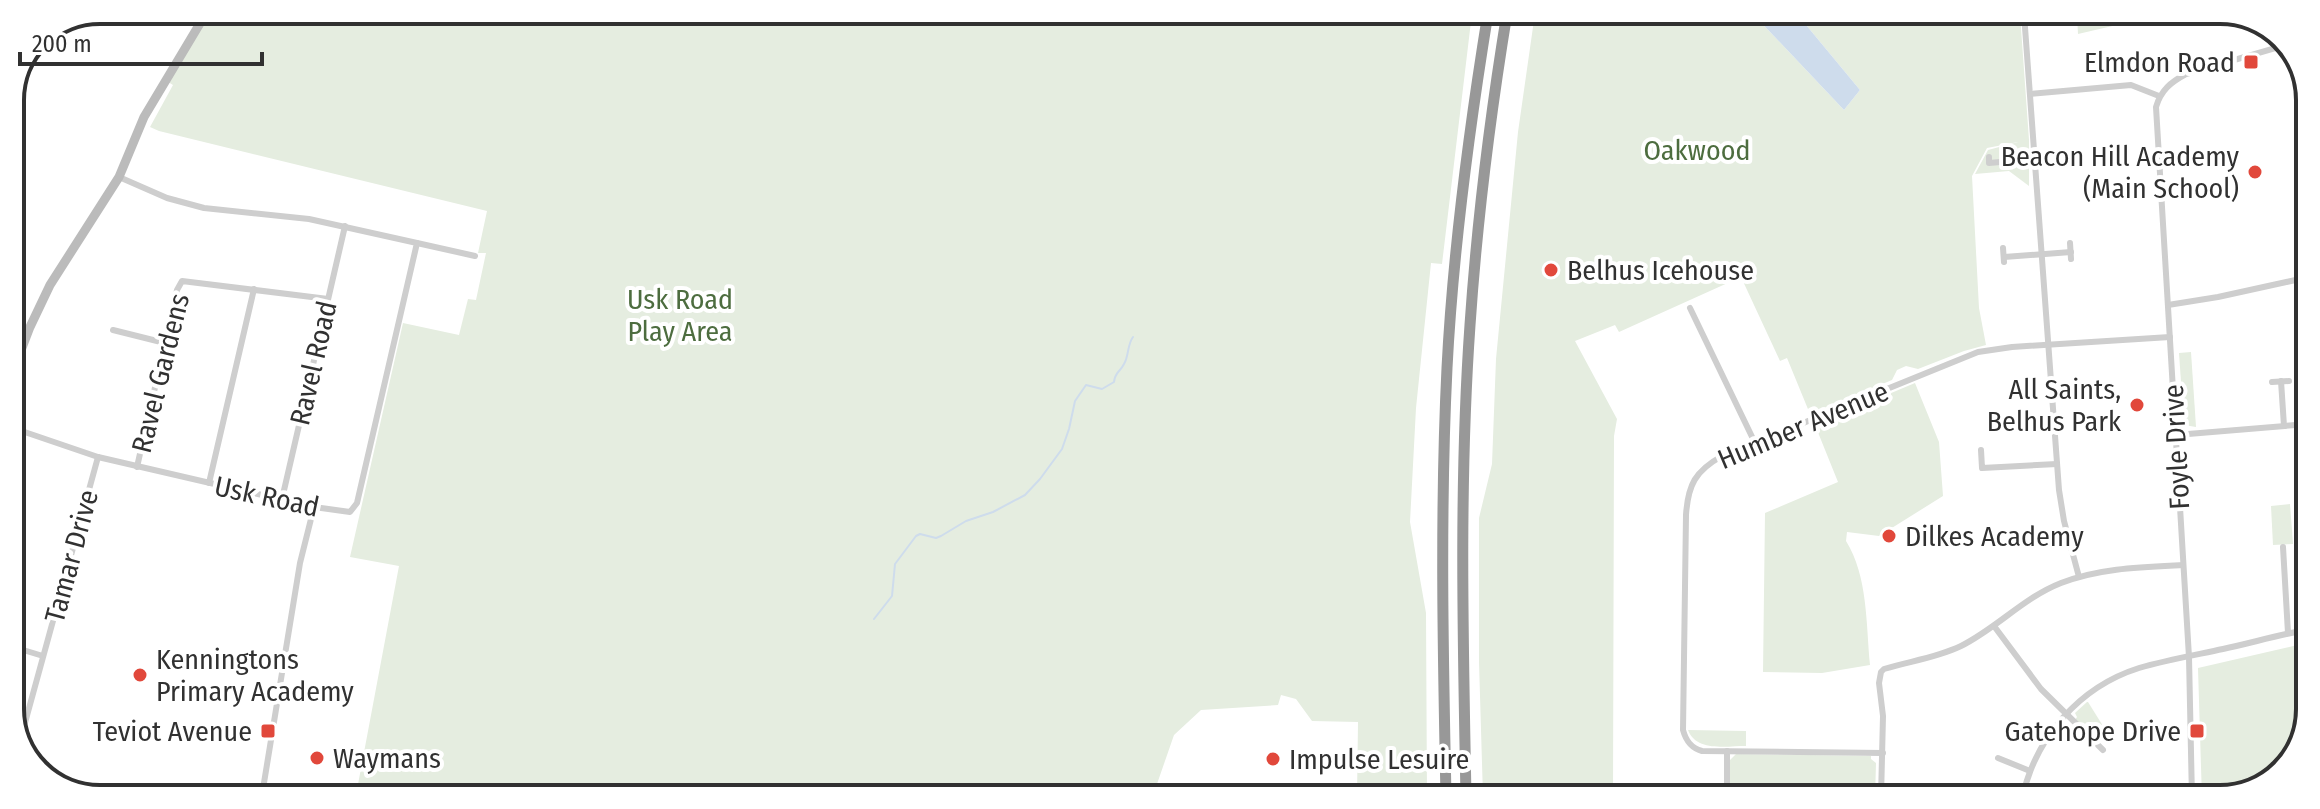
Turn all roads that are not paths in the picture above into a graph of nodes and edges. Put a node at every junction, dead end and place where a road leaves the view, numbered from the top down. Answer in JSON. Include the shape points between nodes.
{"nodes":[{"id":1,"x":200,"y":24,"type":"edge"},
{"id":2,"x":1486,"y":24,"type":"edge"},
{"id":3,"x":1506,"y":24,"type":"edge"},
{"id":4,"x":2025,"y":24,"type":"edge"},
{"id":5,"x":2275,"y":48,"type":"edge"},
{"id":6,"x":2030,"y":94,"type":"junction"},
{"id":7,"x":2159,"y":96,"type":"junction"},
{"id":8,"x":2035,"y":159,"type":"junction"},
{"id":9,"x":1990,"y":172,"type":"dead end"},
{"id":10,"x":119,"y":177,"type":"junction"},
{"id":11,"x":345,"y":226,"type":"junction"},
{"id":12,"x":417,"y":243,"type":"junction"},
{"id":13,"x":2070,"y":243,"type":"dead end"},
{"id":14,"x":2003,"y":248,"type":"dead end"},
{"id":15,"x":2041,"y":254,"type":"junction"},
{"id":16,"x":475,"y":256,"type":"dead end"},
{"id":17,"x":2296,"y":280,"type":"edge"},
{"id":18,"x":254,"y":289,"type":"junction"},
{"id":19,"x":328,"y":299,"type":"junction"},
{"id":20,"x":2168,"y":305,"type":"junction"},
{"id":21,"x":1690,"y":308,"type":"dead end"},
{"id":22,"x":113,"y":330,"type":"dead end"},
{"id":23,"x":2170,"y":337,"type":"junction"},
{"id":24,"x":24,"y":343,"type":"edge"},
{"id":25,"x":165,"y":343,"type":"junction"},
{"id":26,"x":2047,"y":345,"type":"junction"},
{"id":27,"x":2272,"y":382,"type":"dead end"},
{"id":28,"x":2296,"y":425,"type":"edge"},
{"id":29,"x":2284,"y":426,"type":"junction"},
{"id":30,"x":24,"y":432,"type":"edge"},
{"id":31,"x":2176,"y":435,"type":"junction"},
{"id":32,"x":1755,"y":443,"type":"junction"},
{"id":33,"x":1981,"y":450,"type":"dead end"},
{"id":34,"x":98,"y":457,"type":"junction"},
{"id":35,"x":2057,"y":464,"type":"junction"},
{"id":36,"x":137,"y":467,"type":"junction"},
{"id":37,"x":209,"y":483,"type":"junction"},
{"id":38,"x":282,"y":499,"type":"junction"},
{"id":39,"x":314,"y":507,"type":"junction"},
{"id":40,"x":2283,"y":547,"type":"dead end"},
{"id":41,"x":2183,"y":565,"type":"junction"},
{"id":42,"x":2079,"y":577,"type":"junction"},
{"id":43,"x":1994,"y":626,"type":"junction"},
{"id":44,"x":2296,"y":632,"type":"edge"},
{"id":45,"x":2288,"y":633,"type":"junction"},
{"id":46,"x":24,"y":650,"type":"edge"},
{"id":47,"x":43,"y":656,"type":"junction"},
{"id":48,"x":2189,"y":657,"type":"junction"},
{"id":49,"x":2066,"y":714,"type":"junction"},
{"id":50,"x":25,"y":723,"type":"edge"},
{"id":51,"x":2103,"y":750,"type":"dead end"},
{"id":52,"x":1727,"y":751,"type":"junction"},
{"id":53,"x":1883,"y":753,"type":"junction"},
{"id":54,"x":1998,"y":758,"type":"dead end"},
{"id":55,"x":2030,"y":771,"type":"junction"},
{"id":56,"x":264,"y":785,"type":"edge"},
{"id":57,"x":1446,"y":785,"type":"edge"},
{"id":58,"x":1466,"y":785,"type":"edge"},
{"id":59,"x":1727,"y":785,"type":"edge"},
{"id":60,"x":1882,"y":785,"type":"edge"},
{"id":61,"x":2026,"y":785,"type":"edge"},
{"id":62,"x":2192,"y":785,"type":"edge"}],
"edges":[{"from":1,"to":10,"type":"street","via":[[144,117]]},
{"from":2,"to":57,"type":"highway","via":[[1460,206],[1447,367]]},
{"from":3,"to":58,"type":"highway","via":[[1479,223],[1467,381]]},
{"from":4,"to":6,"type":"street"},
{"from":5,"to":7,"type":"street","via":[[2186,74]]},
{"from":6,"to":7,"type":"street","via":[[2131,85]]},
{"from":6,"to":8,"type":"street"},
{"from":7,"to":20,"type":"street","name":"Foyle Drive"},
{"from":8,"to":9,"type":"street","via":[[1989,160]]},
{"from":8,"to":15,"type":"street"},
{"from":10,"to":11,"type":"street","via":[[204,208]]},
{"from":10,"to":24,"type":"street","via":[[50,285]]},
{"from":11,"to":12,"type":"street"},
{"from":11,"to":19,"type":"street","name":"Ravel Road"},
{"from":12,"to":16,"type":"street"},
{"from":12,"to":39,"type":"street","name":"Usk Road","via":[[357,503],[350,512]]},
{"from":13,"to":15,"type":"street","via":[[2071,256]]},
{"from":14,"to":15,"type":"street","via":[[2004,260]]},
{"from":15,"to":26,"type":"street"},
{"from":17,"to":20,"type":"street"},
{"from":18,"to":19,"type":"street","name":"Ravel Gardens"},
{"from":18,"to":25,"type":"street","name":"Ravel Gardens","via":[[182,281]]},
{"from":18,"to":37,"type":"street"},
{"from":19,"to":38,"type":"street","name":"Ravel Road"},
{"from":20,"to":23,"type":"street","name":"Foyle Drive"},
{"from":21,"to":32,"type":"street"},
{"from":22,"to":25,"type":"street"},
{"from":23,"to":26,"type":"street","name":"Humber Avenue"},
{"from":23,"to":31,"type":"street","name":"Foyle Drive"},
{"from":25,"to":36,"type":"street","name":"Ravel Gardens"},
{"from":26,"to":32,"type":"street","name":"Humber Avenue","via":[[1978,352]]},
{"from":26,"to":35,"type":"street"},
{"from":27,"to":29,"type":"street","via":[[2285,381]]},
{"from":28,"to":29,"type":"street"},
{"from":29,"to":31,"type":"street"},
{"from":30,"to":34,"type":"street","name":"Usk Road"},
{"from":31,"to":41,"type":"street","name":"Foyle Drive"},
{"from":32,"to":52,"type":"street","name":"Humber Avenue","via":[[1703,469],[1687,498],[1683,730],[1695,748]]},
{"from":33,"to":35,"type":"street","via":[[1982,468]]},
{"from":34,"to":36,"type":"street","name":"Usk Road"},
{"from":34,"to":47,"type":"street","name":"Tamar Drive"},
{"from":35,"to":42,"type":"street","via":[[2062,511]]},
{"from":36,"to":37,"type":"street","name":"Usk Road"},
{"from":37,"to":38,"type":"street","name":"Usk Road"},
{"from":38,"to":39,"type":"street","name":"Usk Road"},
{"from":39,"to":56,"type":"street"},
{"from":40,"to":45,"type":"street"},
{"from":41,"to":42,"type":"street"},
{"from":41,"to":48,"type":"street","name":"Foyle Drive"},
{"from":42,"to":43,"type":"street","via":[[2033,597]]},
{"from":43,"to":49,"type":"street"},
{"from":43,"to":53,"type":"street","via":[[1942,654],[1881,672]]},
{"from":44,"to":45,"type":"street"},
{"from":45,"to":48,"type":"street"},
{"from":46,"to":47,"type":"street","name":"Tamar Drive"},
{"from":47,"to":50,"type":"street","name":"Tamar Drive"},
{"from":48,"to":49,"type":"street","via":[[2118,677]]},
{"from":48,"to":62,"type":"street","name":"Foyle Drive"},
{"from":49,"to":51,"type":"street"},
{"from":49,"to":55,"type":"street"},
{"from":52,"to":53,"type":"street","name":"Humber Avenue"},
{"from":52,"to":59,"type":"street"},
{"from":53,"to":60,"type":"street"},
{"from":54,"to":55,"type":"street"},
{"from":55,"to":61,"type":"street"}]}
